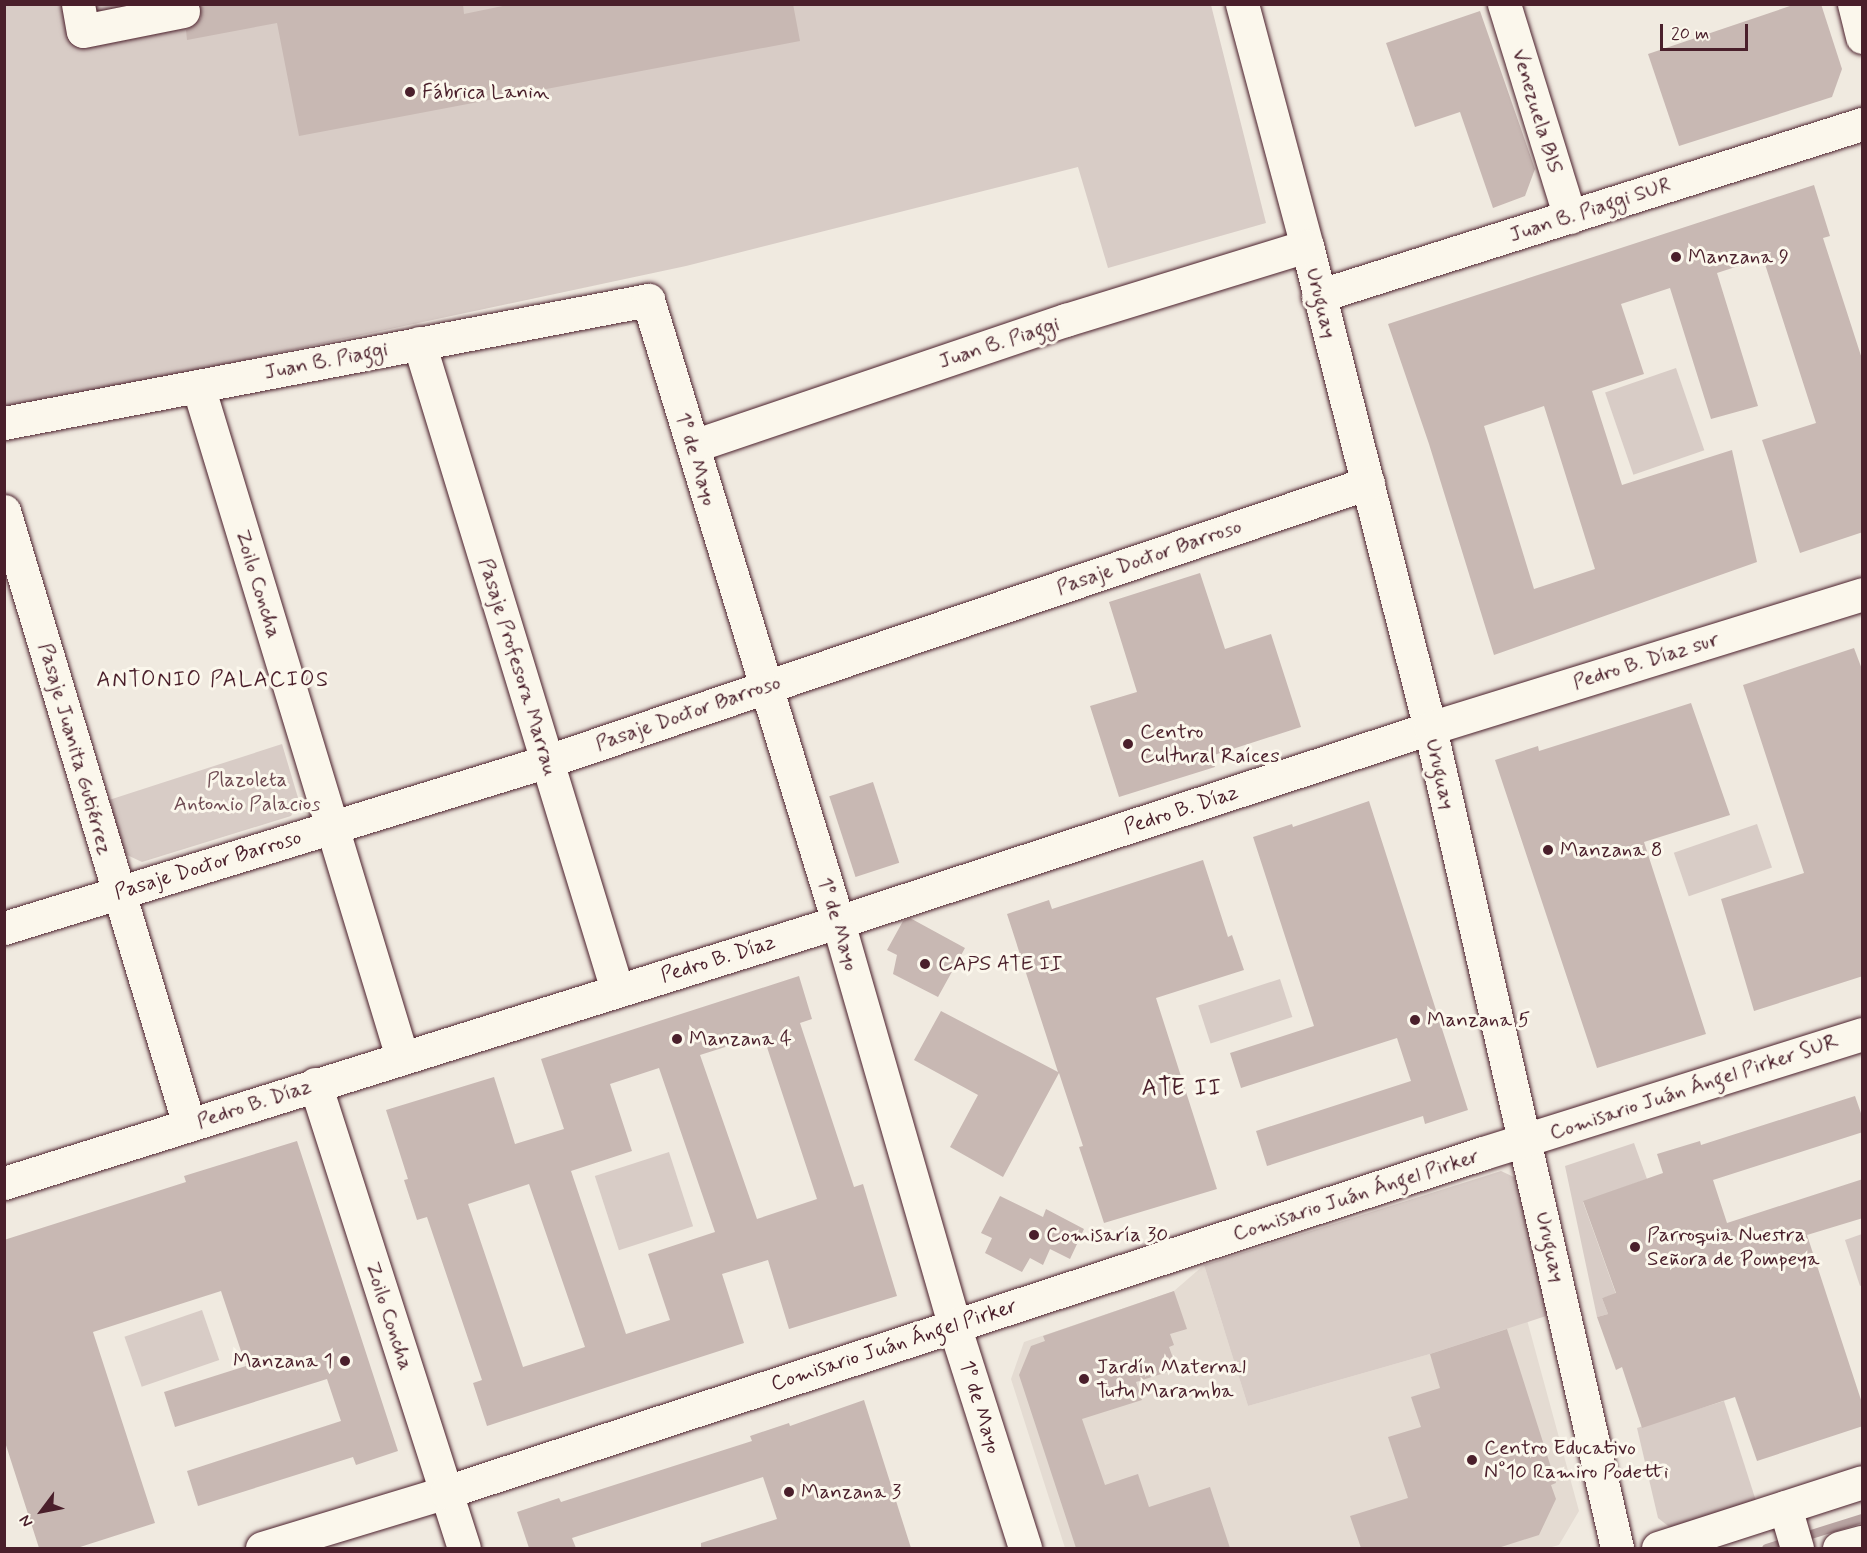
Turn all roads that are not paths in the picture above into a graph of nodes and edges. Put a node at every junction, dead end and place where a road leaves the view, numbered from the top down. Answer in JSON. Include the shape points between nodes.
{"nodes":[{"id":1,"x":78,"y":4,"type":"edge"},
{"id":2,"x":1242,"y":4,"type":"edge"},
{"id":3,"x":1504,"y":4,"type":"edge"},
{"id":4,"x":1854,"y":4,"type":"edge"},
{"id":5,"x":183,"y":11,"type":"dead end"},
{"id":6,"x":1863,"y":37,"type":"edge"},
{"id":7,"x":1863,"y":124,"type":"edge"},
{"id":8,"x":1570,"y":217,"type":"junction"},
{"id":9,"x":1307,"y":246,"type":"junction"},
{"id":10,"x":1318,"y":296,"type":"junction"},
{"id":11,"x":648,"y":300,"type":"joint"},
{"id":12,"x":419,"y":344,"type":"junction"},
{"id":13,"x":198,"y":386,"type":"junction"},
{"id":14,"x":4,"y":423,"type":"edge"},
{"id":15,"x":693,"y":446,"type":"junction"},
{"id":16,"x":1368,"y":483,"type":"junction"},
{"id":17,"x":4,"y":511,"type":"edge"},
{"id":18,"x":1863,"y":594,"type":"edge"},
{"id":19,"x":765,"y":686,"type":"junction"},
{"id":20,"x":1430,"y":728,"type":"junction"},
{"id":21,"x":548,"y":761,"type":"junction"},
{"id":22,"x":332,"y":827,"type":"junction"},
{"id":23,"x":117,"y":892,"type":"junction"},
{"id":24,"x":838,"y":922,"type":"junction"},
{"id":25,"x":4,"y":928,"type":"edge"},
{"id":26,"x":617,"y":990,"type":"junction"},
{"id":27,"x":1863,"y":1034,"type":"edge"},
{"id":28,"x":402,"y":1057,"type":"junction"},
{"id":29,"x":315,"y":1084,"type":"junction"},
{"id":30,"x":189,"y":1125,"type":"junction"},
{"id":31,"x":1526,"y":1141,"type":"junction"},
{"id":32,"x":4,"y":1183,"type":"edge"},
{"id":33,"x":954,"y":1324,"type":"junction"},
{"id":34,"x":1863,"y":1482,"type":"edge"},
{"id":35,"x":446,"y":1492,"type":"junction"},
{"id":36,"x":1785,"y":1507,"type":"junction"},
{"id":37,"x":1863,"y":1542,"type":"edge"},
{"id":38,"x":262,"y":1548,"type":"edge"},
{"id":39,"x":464,"y":1548,"type":"edge"},
{"id":40,"x":1024,"y":1548,"type":"edge"},
{"id":41,"x":1617,"y":1548,"type":"edge"},
{"id":42,"x":1658,"y":1548,"type":"edge"},
{"id":43,"x":1797,"y":1548,"type":"edge"},
{"id":44,"x":1839,"y":1548,"type":"edge"}],
"edges":[{"from":1,"to":5,"type":"street","via":[[83,31]]},
{"from":2,"to":9,"type":"street","name":"Uruguay"},
{"from":3,"to":8,"type":"street","name":"Venezuela BIS"},
{"from":4,"to":6,"type":"street"},
{"from":7,"to":8,"type":"street","name":"Juan B. Piaggi SUR"},
{"from":8,"to":10,"type":"street","name":"Juan B. Piaggi SUR"},
{"from":9,"to":10,"type":"street","name":"Uruguay"},
{"from":9,"to":15,"type":"street","name":"Juan B. Piaggi","via":[[1065,320]]},
{"from":10,"to":16,"type":"street","name":"Uruguay"},
{"from":11,"to":12,"type":"street","name":"Juan B. Piaggi"},
{"from":11,"to":15,"type":"street","name":"1º de Mayo"},
{"from":12,"to":13,"type":"street","name":"Juan B. Piaggi"},
{"from":12,"to":21,"type":"street","name":"Pasaje Profesora Marrau"},
{"from":13,"to":14,"type":"street","name":"Juan B. Piaggi"},
{"from":13,"to":22,"type":"street","name":"Zoilo Concha"},
{"from":15,"to":19,"type":"street","name":"1º de Mayo"},
{"from":16,"to":19,"type":"street","name":"Pasaje Doctor Barroso"},
{"from":16,"to":20,"type":"street","name":"Uruguay"},
{"from":17,"to":23,"type":"street","name":"Pasaje Juanita Gutiérrez"},
{"from":18,"to":20,"type":"street","name":"Pedro B. Díaz sur"},
{"from":19,"to":21,"type":"street","name":"Pasaje Doctor Barroso"},
{"from":19,"to":24,"type":"street","name":"1º de Mayo"},
{"from":20,"to":24,"type":"street","name":"Pedro B. Díaz"},
{"from":20,"to":31,"type":"street","name":"Uruguay"},
{"from":21,"to":22,"type":"street","name":"Pasaje Doctor Barroso"},
{"from":21,"to":26,"type":"street","name":"Pasaje Profesora Marrau"},
{"from":22,"to":23,"type":"street","name":"Pasaje Doctor Barroso"},
{"from":22,"to":28,"type":"street","name":"Zoilo Concha"},
{"from":23,"to":25,"type":"street","name":"Pasaje Doctor Barroso"},
{"from":23,"to":30,"type":"street","name":"Pasaje Juanita Gutiérrez"},
{"from":24,"to":26,"type":"street","name":"Pedro B. Díaz"},
{"from":24,"to":33,"type":"street","name":"1º de Mayo"},
{"from":26,"to":28,"type":"street","name":"Pedro B. Díaz"},
{"from":27,"to":31,"type":"street","name":"Comisario Juán Ángel Pirker SUR"},
{"from":28,"to":29,"type":"street","name":"Pedro B. Díaz"},
{"from":29,"to":30,"type":"street","name":"Pedro B. Díaz"},
{"from":29,"to":35,"type":"street","name":"Zoilo Concha"},
{"from":30,"to":32,"type":"street","name":"Pedro B. Díaz"},
{"from":31,"to":33,"type":"street","name":"Comisario Juán Ángel Pirker"},
{"from":31,"to":41,"type":"street","name":"Uruguay"},
{"from":33,"to":35,"type":"street","name":"Comisario Juán Ángel Pirker"},
{"from":33,"to":40,"type":"street","name":"1º de Mayo"},
{"from":34,"to":36,"type":"street"},
{"from":35,"to":38,"type":"street","name":"Comisario Juán Ángel Pirker"},
{"from":35,"to":39,"type":"street","name":"Zoilo Concha"},
{"from":36,"to":42,"type":"street"},
{"from":36,"to":43,"type":"street"},
{"from":37,"to":44,"type":"street"}]}
